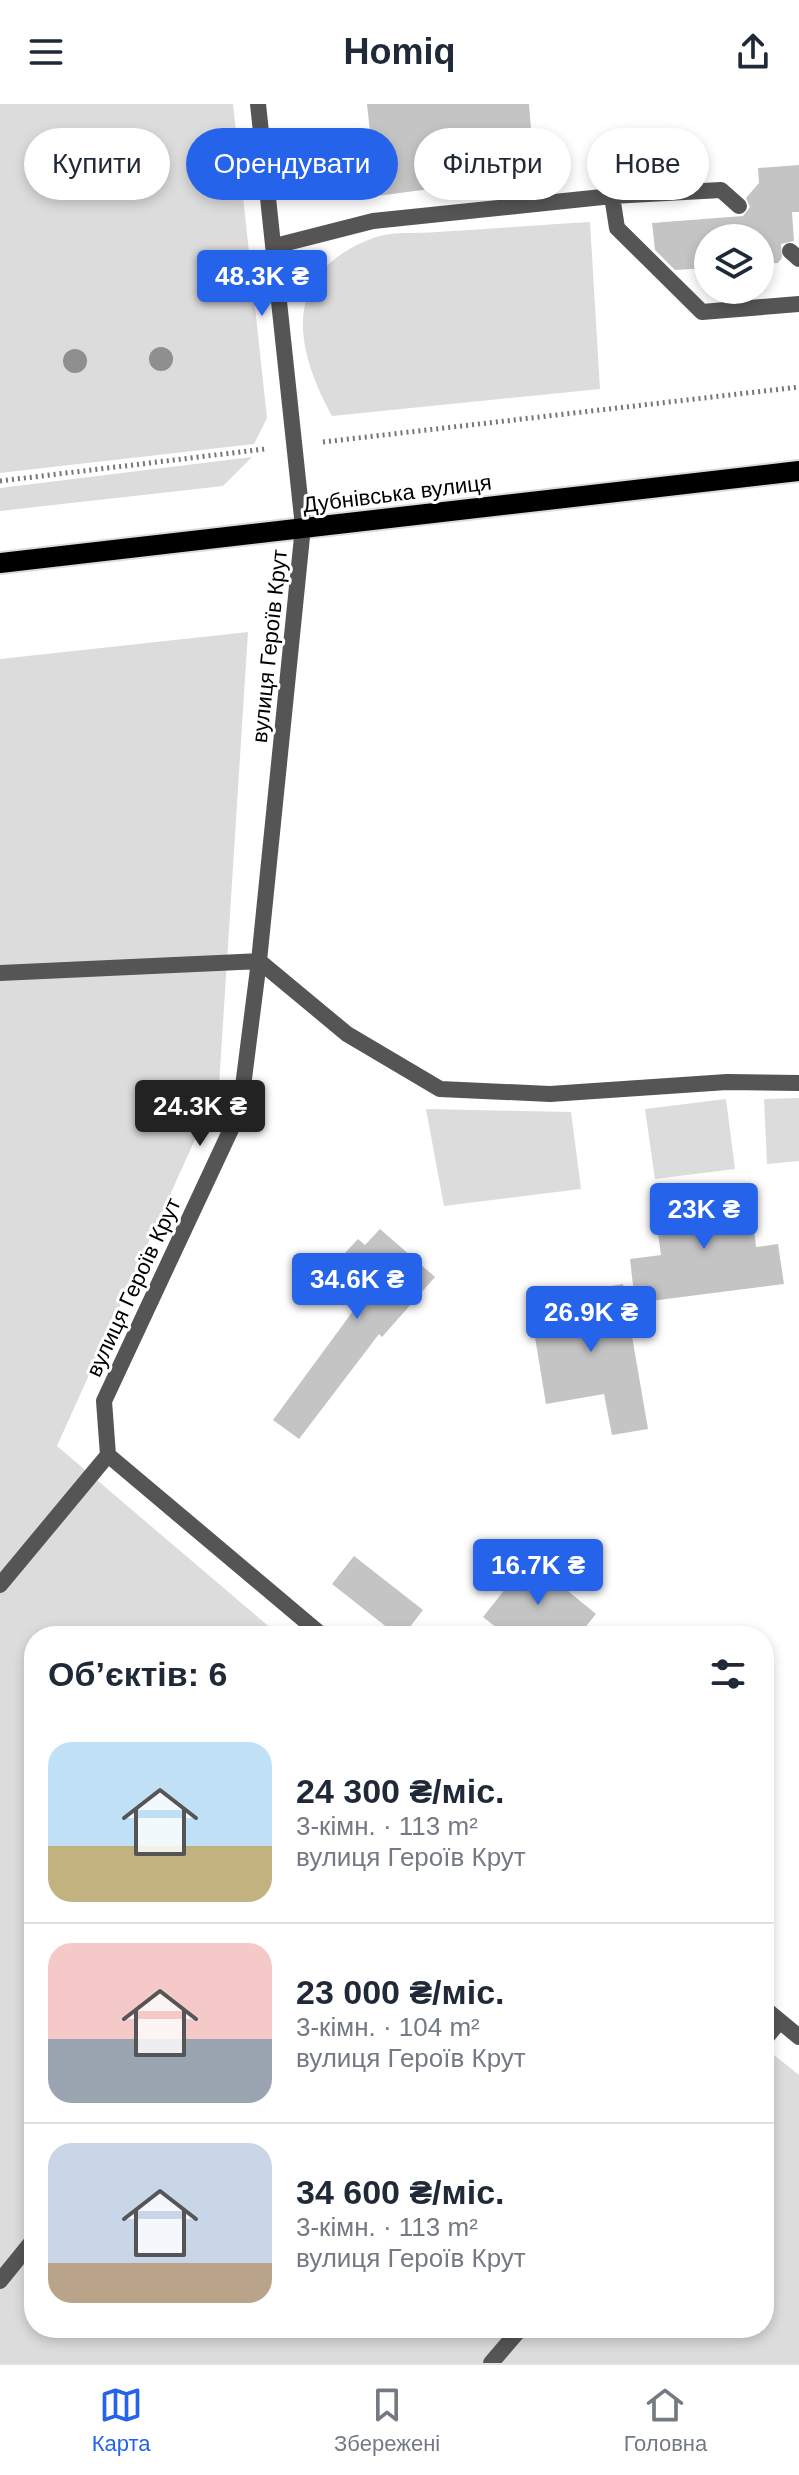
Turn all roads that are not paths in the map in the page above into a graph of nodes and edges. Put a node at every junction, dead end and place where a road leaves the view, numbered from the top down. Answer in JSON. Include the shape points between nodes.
{"nodes":[{"id":1,"x":258,"y":104,"type":"edge"},
{"id":2,"x":709,"y":191,"type":"edge"},
{"id":3,"x":587,"y":199,"type":"edge"},
{"id":4,"x":613,"y":200,"type":"edge"},
{"id":5,"x":739,"y":206,"type":"dead end"},
{"id":6,"x":275,"y":246,"type":"junction"},
{"id":7,"x":799,"y":304,"type":"edge"},
{"id":8,"x":799,"y":471,"type":"edge"},
{"id":9,"x":303,"y":527,"type":"junction"},
{"id":10,"x":0,"y":563,"type":"edge"},
{"id":11,"x":259,"y":961,"type":"junction"},
{"id":12,"x":0,"y":973,"type":"edge"},
{"id":13,"x":799,"y":1083,"type":"edge"},
{"id":14,"x":108,"y":1455,"type":"junction"},
{"id":15,"x":0,"y":1585,"type":"edge"},
{"id":16,"x":311,"y":1626,"type":"edge"},
{"id":17,"x":774,"y":2016,"type":"edge"},
{"id":18,"x":780,"y":2021,"type":"junction"},
{"id":19,"x":774,"y":2028,"type":"edge"},
{"id":20,"x":799,"y":2037,"type":"edge"},
{"id":21,"x":24,"y":2251,"type":"edge"},
{"id":22,"x":0,"y":2281,"type":"edge"},
{"id":23,"x":512,"y":2338,"type":"edge"},
{"id":24,"x":491,"y":2363,"type":"edge"}],
"edges":[{"from":1,"to":6,"type":"street","name":"вулиця Героїв Крут"},
{"from":2,"to":5,"type":"street","via":[[721,190]]},
{"from":3,"to":6,"type":"street","via":[[373,221]]},
{"from":4,"to":7,"type":"street","via":[[617,228],[702,312]]},
{"from":6,"to":9,"type":"street","name":"вулиця Героїв Крут"},
{"from":8,"to":9,"type":"main road","name":"Дубнівська вулиця"},
{"from":9,"to":10,"type":"main road","name":"Дубнівська вулиця"},
{"from":9,"to":11,"type":"street","name":"вулиця Героїв Крут"},
{"from":11,"to":12,"type":"street"},
{"from":11,"to":13,"type":"street","via":[[347,1034],[440,1089],[550,1094],[727,1082]]},
{"from":11,"to":14,"type":"street","name":"вулиця Героїв Крут","via":[[240,1110],[104,1401]]},
{"from":14,"to":15,"type":"street"},
{"from":14,"to":16,"type":"street"},
{"from":17,"to":18,"type":"street"},
{"from":18,"to":19,"type":"street"},
{"from":18,"to":20,"type":"street"},
{"from":21,"to":22,"type":"street"},
{"from":23,"to":24,"type":"street"}]}
